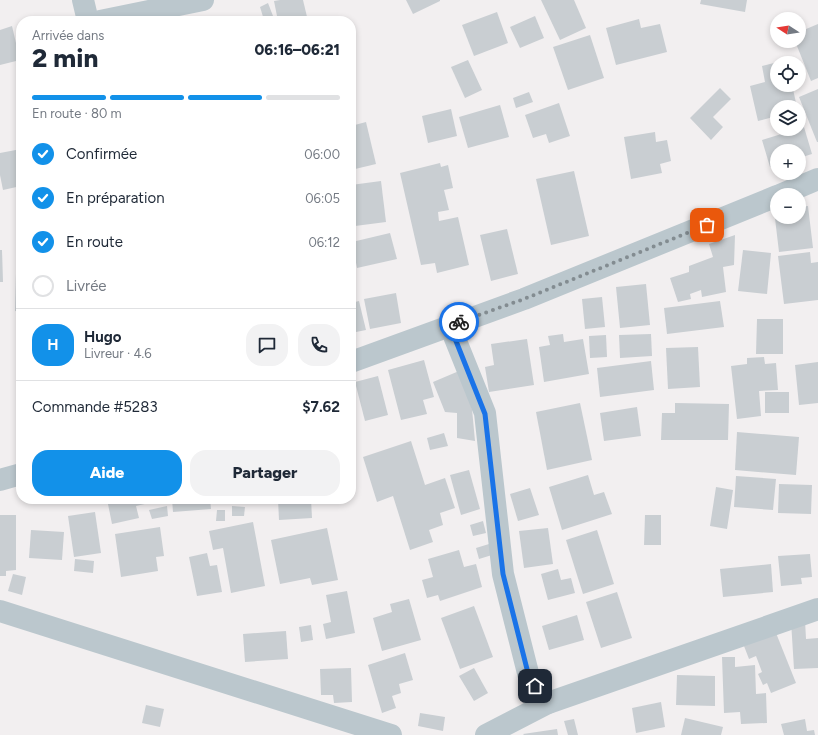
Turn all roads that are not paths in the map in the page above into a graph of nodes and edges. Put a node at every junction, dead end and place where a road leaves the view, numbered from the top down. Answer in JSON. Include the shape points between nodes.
{"nodes":[{"id":1,"x":83,"y":0,"type":"edge"},
{"id":2,"x":203,"y":0,"type":"edge"},
{"id":3,"x":87,"y":16,"type":"edge"},
{"id":4,"x":125,"y":16,"type":"edge"},
{"id":5,"x":818,"y":180,"type":"edge"},
{"id":6,"x":798,"y":188,"type":"edge"},
{"id":7,"x":770,"y":199,"type":"edge"},
{"id":8,"x":450,"y":326,"type":"junction"},
{"id":9,"x":356,"y":360,"type":"edge"},
{"id":10,"x":16,"y":475,"type":"edge"},
{"id":11,"x":0,"y":480,"type":"edge"},
{"id":12,"x":818,"y":609,"type":"edge"},
{"id":13,"x":0,"y":611,"type":"edge"},
{"id":14,"x":548,"y":703,"type":"junction"},
{"id":15,"x":391,"y":735,"type":"edge"},
{"id":16,"x":486,"y":735,"type":"edge"}],
"edges":[{"from":1,"to":3,"type":"street"},
{"from":2,"to":4,"type":"street"},
{"from":5,"to":6,"type":"street"},
{"from":7,"to":8,"type":"street","via":[[524,299]]},
{"from":8,"to":9,"type":"street"},
{"from":8,"to":14,"type":"street","via":[[485,414],[503,574],[529,677]]},
{"from":10,"to":11,"type":"street"},
{"from":12,"to":14,"type":"street"},
{"from":13,"to":15,"type":"street"},
{"from":14,"to":16,"type":"street"}]}
